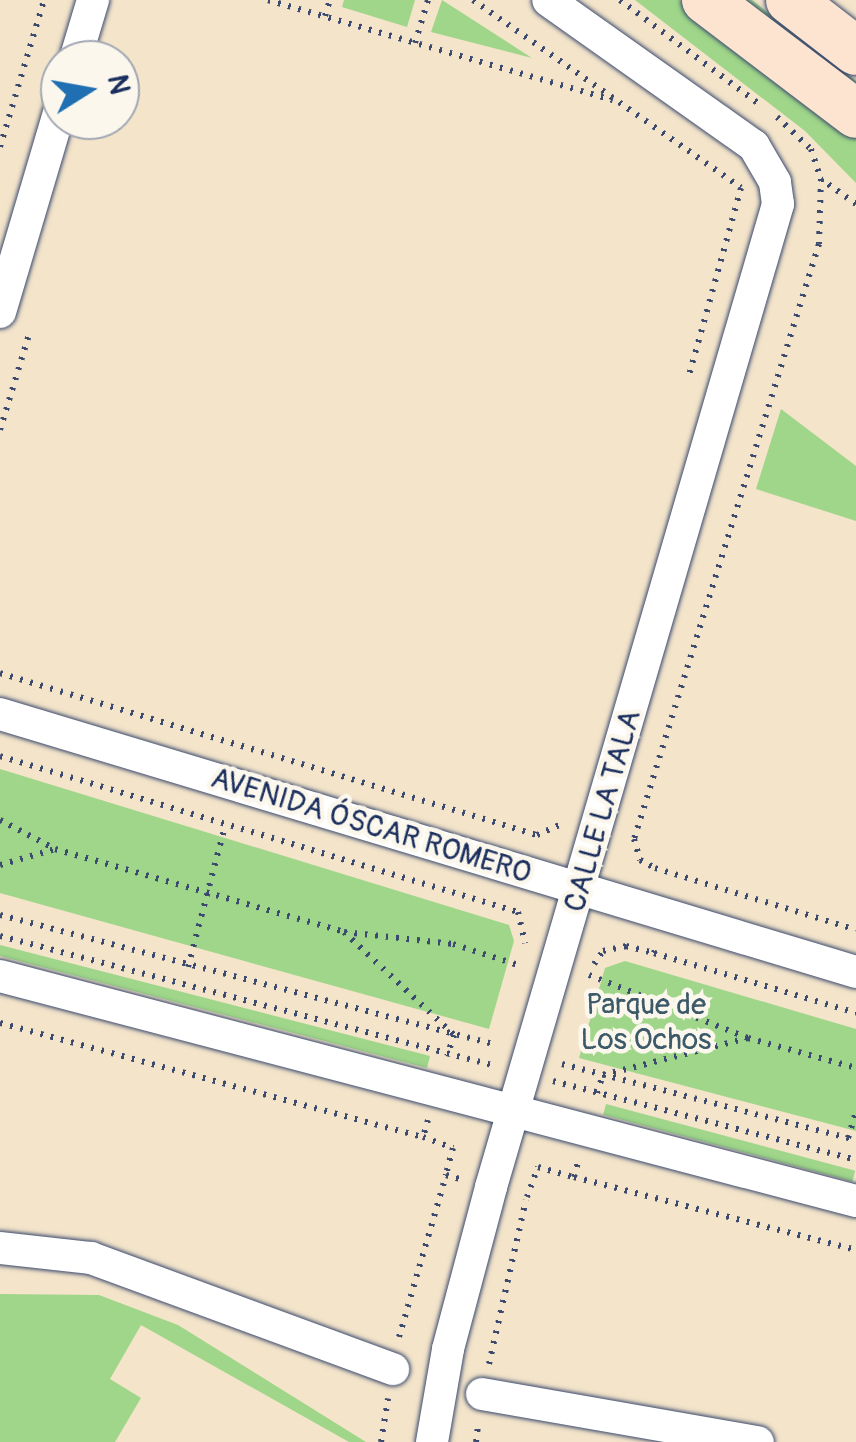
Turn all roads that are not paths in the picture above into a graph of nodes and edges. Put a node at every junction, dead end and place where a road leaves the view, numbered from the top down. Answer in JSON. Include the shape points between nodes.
{"nodes":[{"id":1,"x":93,"y":0,"type":"edge"},
{"id":2,"x":548,"y":0,"type":"edge"},
{"id":3,"x":706,"y":0,"type":"edge"},
{"id":4,"x":790,"y":0,"type":"edge"},
{"id":5,"x":81,"y":40,"type":"edge"},
{"id":6,"x":856,"y":51,"type":"edge"},
{"id":7,"x":856,"y":114,"type":"edge"},
{"id":8,"x":51,"y":140,"type":"edge"},
{"id":9,"x":0,"y":312,"type":"edge"},
{"id":10,"x":0,"y":714,"type":"edge"},
{"id":11,"x":580,"y":889,"type":"junction"},
{"id":12,"x":856,"y":972,"type":"edge"},
{"id":13,"x":0,"y":976,"type":"edge"},
{"id":14,"x":514,"y":1111,"type":"junction"},
{"id":15,"x":856,"y":1201,"type":"edge"},
{"id":16,"x":0,"y":1248,"type":"edge"},
{"id":17,"x":393,"y":1369,"type":"road end"},
{"id":18,"x":482,"y":1394,"type":"road end"},
{"id":19,"x":432,"y":1442,"type":"edge"},
{"id":20,"x":758,"y":1442,"type":"edge"}],
"edges":[{"from":1,"to":5,"type":"street"},
{"from":2,"to":11,"type":"street","name":"CALLE LA TALA","via":[[754,146],[775,182],[776,227]]},
{"from":3,"to":7,"type":"main road"},
{"from":4,"to":6,"type":"main road"},
{"from":8,"to":9,"type":"street"},
{"from":10,"to":11,"type":"street","name":"AVENIDA ÓSCAR ROMERO"},
{"from":11,"to":12,"type":"street","name":"AVENIDA ÓSCAR ROMERO"},
{"from":11,"to":14,"type":"street","name":"CALLE LA TALA"},
{"from":13,"to":14,"type":"street"},
{"from":14,"to":15,"type":"street"},
{"from":14,"to":19,"type":"street","name":"CALLE LA TALA","via":[[448,1349]]},
{"from":16,"to":17,"type":"street","via":[[91,1258]]},
{"from":18,"to":20,"type":"street"}]}
